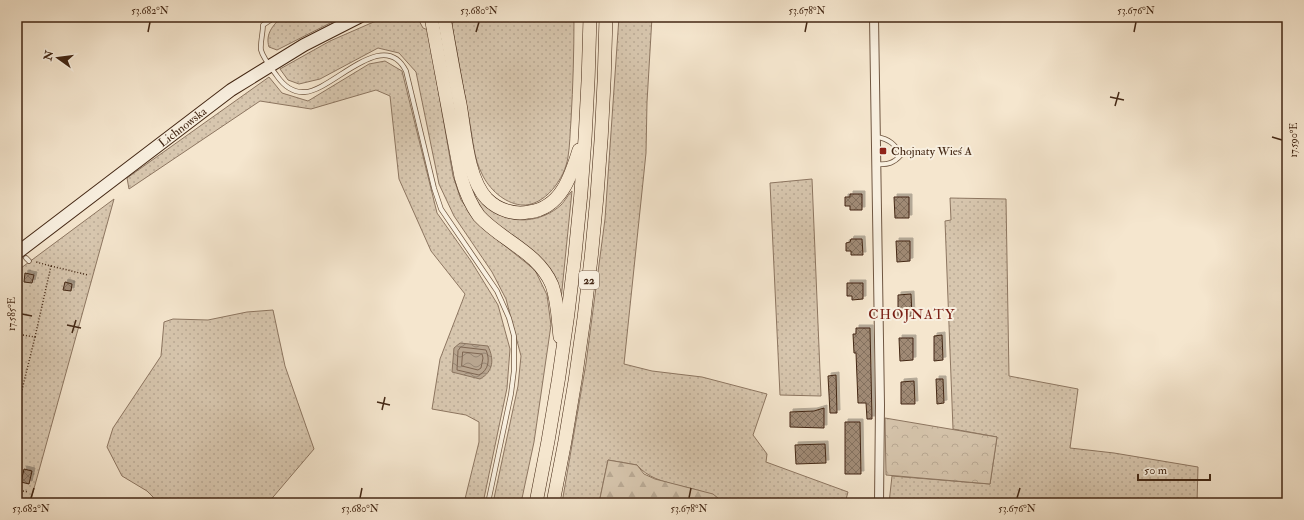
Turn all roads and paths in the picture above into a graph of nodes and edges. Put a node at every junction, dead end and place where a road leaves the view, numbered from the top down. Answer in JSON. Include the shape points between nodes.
{"nodes":[{"id":1,"x":276,"y":17,"type":"edge"},
{"id":2,"x":359,"y":17,"type":"edge"},
{"id":3,"x":431,"y":17,"type":"edge"},
{"id":4,"x":444,"y":17,"type":"edge"},
{"id":5,"x":590,"y":17,"type":"edge"},
{"id":6,"x":606,"y":17,"type":"edge"},
{"id":7,"x":874,"y":17,"type":"edge"},
{"id":8,"x":270,"y":65,"type":"junction"},
{"id":9,"x":586,"y":129,"type":"junction"},
{"id":10,"x":877,"y":137,"type":"junction"},
{"id":11,"x":877,"y":164,"type":"junction"},
{"id":12,"x":24,"y":257,"type":"edge"},
{"id":13,"x":51,"y":266,"type":"junction"},
{"id":14,"x":88,"y":275,"type":"dead end"},
{"id":15,"x":17,"y":334,"type":"edge"},
{"id":16,"x":35,"y":338,"type":"junction"},
{"id":17,"x":561,"y":361,"type":"junction"},
{"id":18,"x":17,"y":410,"type":"edge"},
{"id":19,"x":17,"y":490,"type":"edge"},
{"id":20,"x":28,"y":492,"type":"dead end"},
{"id":21,"x":488,"y":503,"type":"edge"},
{"id":22,"x":536,"y":503,"type":"edge"},
{"id":23,"x":552,"y":503,"type":"edge"},
{"id":24,"x":879,"y":503,"type":"edge"}],
"edges":[{"from":1,"to":8,"type":"lane","via":[[263,25],[261,50]]},
{"from":2,"to":8,"type":"street","name":"Lichnowska"},
{"from":3,"to":17,"type":"main road","via":[[464,187],[471,205],[480,216],[531,257],[548,279],[556,301]]},
{"from":4,"to":9,"type":"main road","number":"22","via":[[472,169],[478,185],[488,199],[500,208],[516,213],[528,213],[552,202],[571,175]]},
{"from":5,"to":9,"type":"main road","number":"22"},
{"from":6,"to":23,"type":"main road","number":"22","via":[[602,134],[592,258],[575,383]]},
{"from":7,"to":10,"type":"street"},
{"from":8,"to":12,"type":"street","name":"Lichnowska","via":[[231,90]]},
{"from":8,"to":21,"type":"lane","via":[[289,88],[305,92],[314,91],[343,72],[376,56],[391,57],[404,66],[409,77],[439,204],[497,291],[514,336],[512,394]]},
{"from":9,"to":17,"type":"main road","number":"22","via":[[575,258]]},
{"from":10,"to":11,"type":"street"},
{"from":10,"to":11,"type":"lane","via":[[896,144],[902,155],[896,161]]},
{"from":11,"to":24,"type":"street"},
{"from":12,"to":13,"type":"path"},
{"from":13,"to":14,"type":"path"},
{"from":13,"to":16,"type":"path"},
{"from":15,"to":16,"type":"path"},
{"from":16,"to":18,"type":"path"},
{"from":17,"to":22,"type":"main road","number":"22"},
{"from":19,"to":20,"type":"path"}]}
